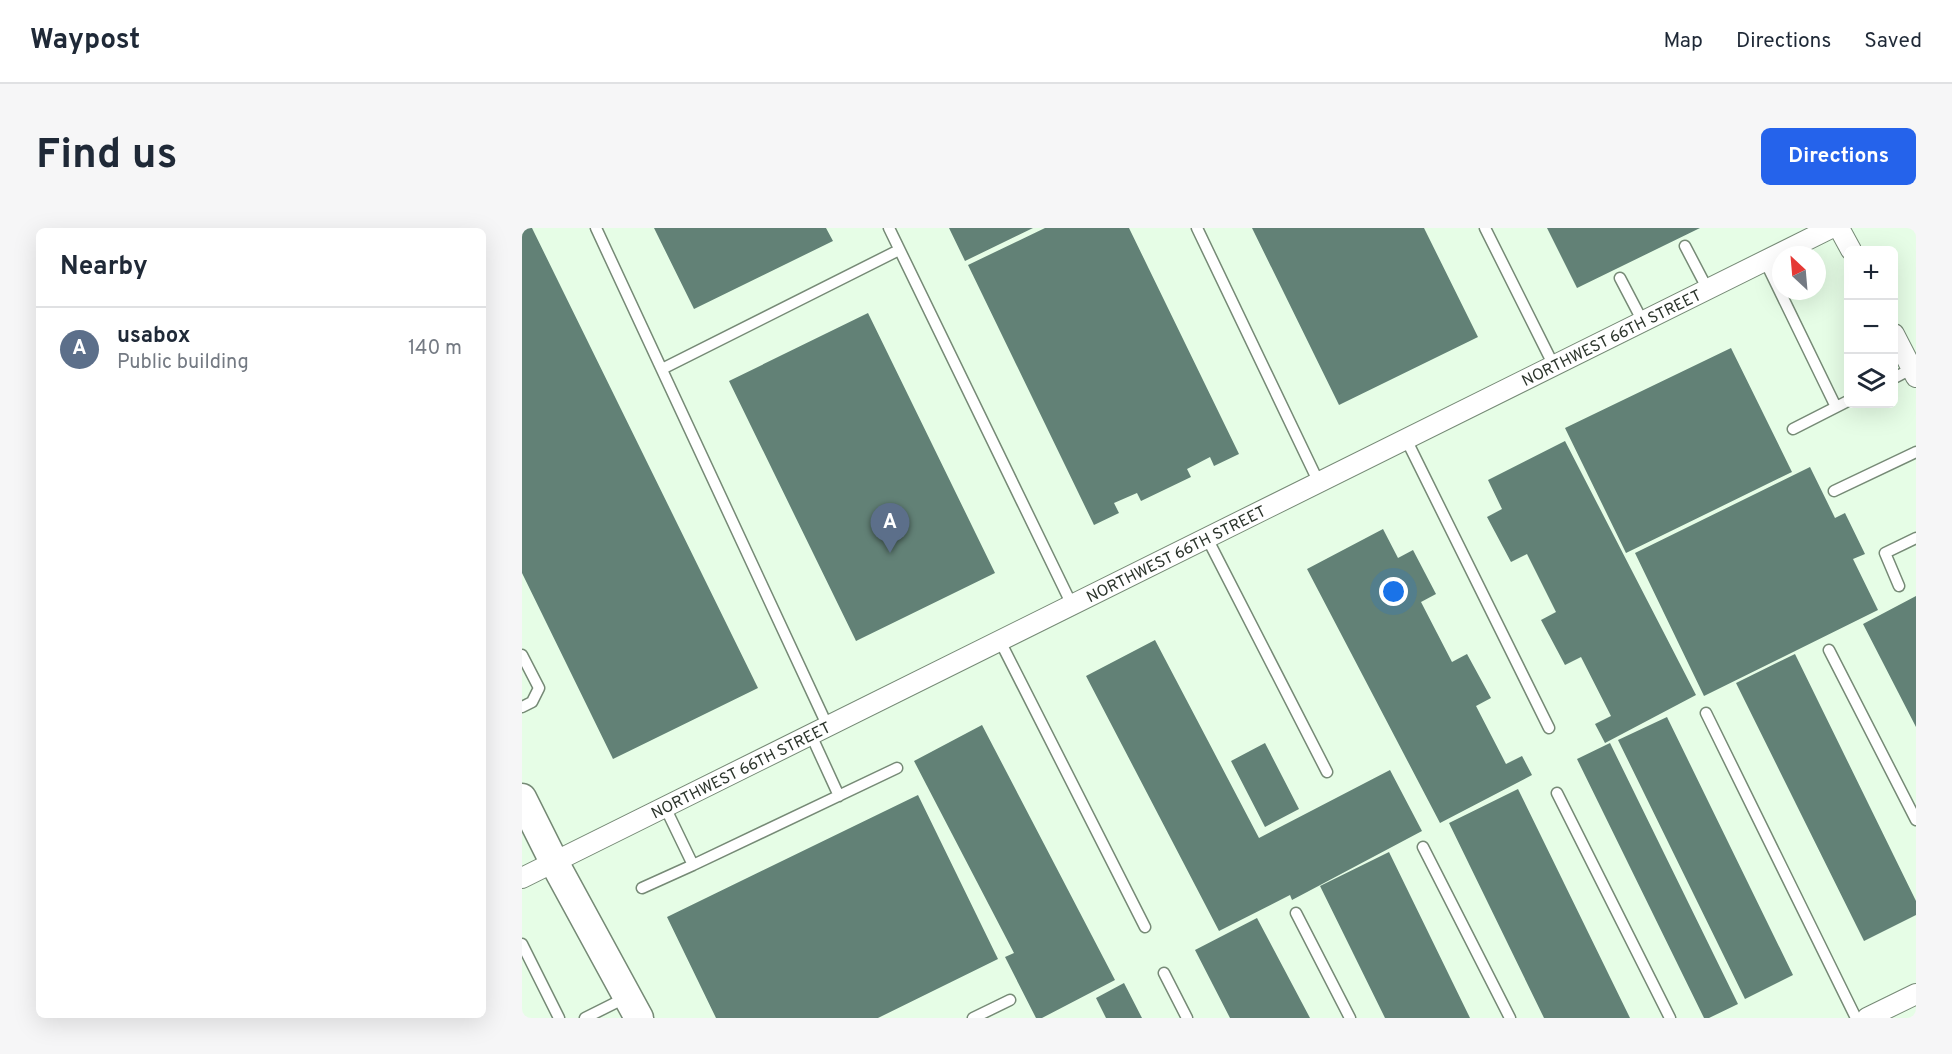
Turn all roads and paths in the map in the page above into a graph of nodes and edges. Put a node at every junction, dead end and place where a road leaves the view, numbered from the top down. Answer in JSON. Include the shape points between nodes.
{"nodes":[{"id":1,"x":596,"y":228,"type":"edge"},
{"id":2,"x":889,"y":228,"type":"edge"},
{"id":3,"x":1197,"y":228,"type":"edge"},
{"id":4,"x":1485,"y":228,"type":"edge"},
{"id":5,"x":1832,"y":228,"type":"edge"},
{"id":6,"x":1839,"y":228,"type":"edge"},
{"id":7,"x":1685,"y":246,"type":"dead end"},
{"id":8,"x":1849,"y":246,"type":"edge"},
{"id":9,"x":899,"y":250,"type":"junction"},
{"id":10,"x":1765,"y":261,"type":"junction"},
{"id":11,"x":1620,"y":278,"type":"dead end"},
{"id":12,"x":1708,"y":290,"type":"junction"},
{"id":13,"x":1643,"y":322,"type":"junction"},
{"id":14,"x":1898,"y":343,"type":"edge"},
{"id":15,"x":1554,"y":366,"type":"junction"},
{"id":16,"x":662,"y":369,"type":"junction"},
{"id":17,"x":1914,"y":373,"type":"edge"},
{"id":18,"x":1898,"y":377,"type":"edge"},
{"id":19,"x":1844,"y":403,"type":"edge"},
{"id":20,"x":1836,"y":407,"type":"junction"},
{"id":21,"x":1793,"y":429,"type":"dead end"},
{"id":22,"x":1406,"y":440,"type":"junction"},
{"id":23,"x":1916,"y":452,"type":"edge"},
{"id":24,"x":1319,"y":483,"type":"junction"},
{"id":25,"x":1834,"y":491,"type":"dead end"},
{"id":26,"x":1207,"y":538,"type":"junction"},
{"id":27,"x":1916,"y":538,"type":"edge"},
{"id":28,"x":1899,"y":586,"type":"dead end"},
{"id":29,"x":1072,"y":605,"type":"junction"},
{"id":30,"x":1000,"y":641,"type":"junction"},
{"id":31,"x":1829,"y":650,"type":"dead end"},
{"id":32,"x":522,"y":655,"type":"edge"},
{"id":33,"x":522,"y":708,"type":"edge"},
{"id":34,"x":1706,"y":713,"type":"dead end"},
{"id":35,"x":1549,"y":728,"type":"dead end"},
{"id":36,"x":820,"y":731,"type":"junction"},
{"id":37,"x":897,"y":768,"type":"dead end"},
{"id":38,"x":1328,"y":772,"type":"dead end"},
{"id":39,"x":1557,"y":793,"type":"dead end"},
{"id":40,"x":839,"y":796,"type":"junction"},
{"id":41,"x":522,"y":798,"type":"edge"},
{"id":42,"x":665,"y":807,"type":"junction"},
{"id":43,"x":1916,"y":820,"type":"edge"},
{"id":44,"x":1423,"y":847,"type":"dead end"},
{"id":45,"x":554,"y":862,"type":"junction"},
{"id":46,"x":693,"y":865,"type":"junction"},
{"id":47,"x":522,"y":878,"type":"edge"},
{"id":48,"x":642,"y":888,"type":"dead end"},
{"id":49,"x":1296,"y":913,"type":"dead end"},
{"id":50,"x":1145,"y":927,"type":"dead end"},
{"id":51,"x":522,"y":944,"type":"edge"},
{"id":52,"x":1164,"y":973,"type":"dead end"},
{"id":53,"x":1916,"y":994,"type":"edge"},
{"id":54,"x":1010,"y":1000,"type":"dead end"},
{"id":55,"x":633,"y":1007,"type":"edge"},
{"id":56,"x":559,"y":1018,"type":"edge"},
{"id":57,"x":585,"y":1018,"type":"edge"},
{"id":58,"x":973,"y":1018,"type":"edge"},
{"id":59,"x":1187,"y":1018,"type":"edge"},
{"id":60,"x":1350,"y":1018,"type":"edge"},
{"id":61,"x":1510,"y":1018,"type":"edge"},
{"id":62,"x":1670,"y":1018,"type":"edge"},
{"id":63,"x":1856,"y":1018,"type":"edge"},
{"id":64,"x":1867,"y":1018,"type":"edge"}],
"edges":[{"from":1,"to":16,"type":"lane"},
{"from":2,"to":9,"type":"lane"},
{"from":3,"to":24,"type":"lane"},
{"from":4,"to":15,"type":"lane"},
{"from":5,"to":10,"type":"street","name":"NORTHWEST 66TH STREET"},
{"from":6,"to":8,"type":"street"},
{"from":7,"to":12,"type":"lane"},
{"from":9,"to":16,"type":"lane"},
{"from":9,"to":29,"type":"lane"},
{"from":10,"to":12,"type":"street","name":"NORTHWEST 66TH STREET"},
{"from":10,"to":20,"type":"lane"},
{"from":11,"to":13,"type":"lane"},
{"from":12,"to":13,"type":"street","name":"NORTHWEST 66TH STREET"},
{"from":13,"to":15,"type":"street","name":"NORTHWEST 66TH STREET"},
{"from":14,"to":17,"type":"street"},
{"from":15,"to":22,"type":"street","name":"NORTHWEST 66TH STREET"},
{"from":16,"to":36,"type":"lane"},
{"from":17,"to":18,"type":"lane"},
{"from":19,"to":20,"type":"lane"},
{"from":20,"to":21,"type":"lane"},
{"from":22,"to":24,"type":"street","name":"NORTHWEST 66TH STREET"},
{"from":22,"to":35,"type":"lane"},
{"from":23,"to":25,"type":"lane"},
{"from":24,"to":26,"type":"street","name":"NORTHWEST 66TH STREET"},
{"from":26,"to":29,"type":"street","name":"NORTHWEST 66TH STREET"},
{"from":26,"to":38,"type":"lane"},
{"from":27,"to":28,"type":"lane","via":[[1885,552]]},
{"from":29,"to":30,"type":"street","name":"NORTHWEST 66TH STREET"},
{"from":30,"to":36,"type":"street","name":"NORTHWEST 66TH STREET"},
{"from":30,"to":50,"type":"lane"},
{"from":31,"to":43,"type":"lane"},
{"from":32,"to":33,"type":"lane","via":[[539,688],[532,702]]},
{"from":34,"to":63,"type":"lane"},
{"from":36,"to":40,"type":"lane"},
{"from":36,"to":42,"type":"street","name":"NORTHWEST 66TH STREET"},
{"from":37,"to":40,"type":"lane"},
{"from":39,"to":62,"type":"lane"},
{"from":40,"to":46,"type":"lane"},
{"from":41,"to":45,"type":"street"},
{"from":42,"to":45,"type":"street","name":"NORTHWEST 66TH STREET"},
{"from":42,"to":46,"type":"lane"},
{"from":44,"to":61,"type":"lane"},
{"from":45,"to":47,"type":"street","name":"NORTHWEST 66TH STREET"},
{"from":45,"to":55,"type":"street"},
{"from":46,"to":48,"type":"lane"},
{"from":49,"to":60,"type":"lane"},
{"from":51,"to":56,"type":"lane"},
{"from":52,"to":59,"type":"lane"},
{"from":53,"to":64,"type":"street"},
{"from":54,"to":58,"type":"lane"},
{"from":55,"to":57,"type":"lane"}]}
